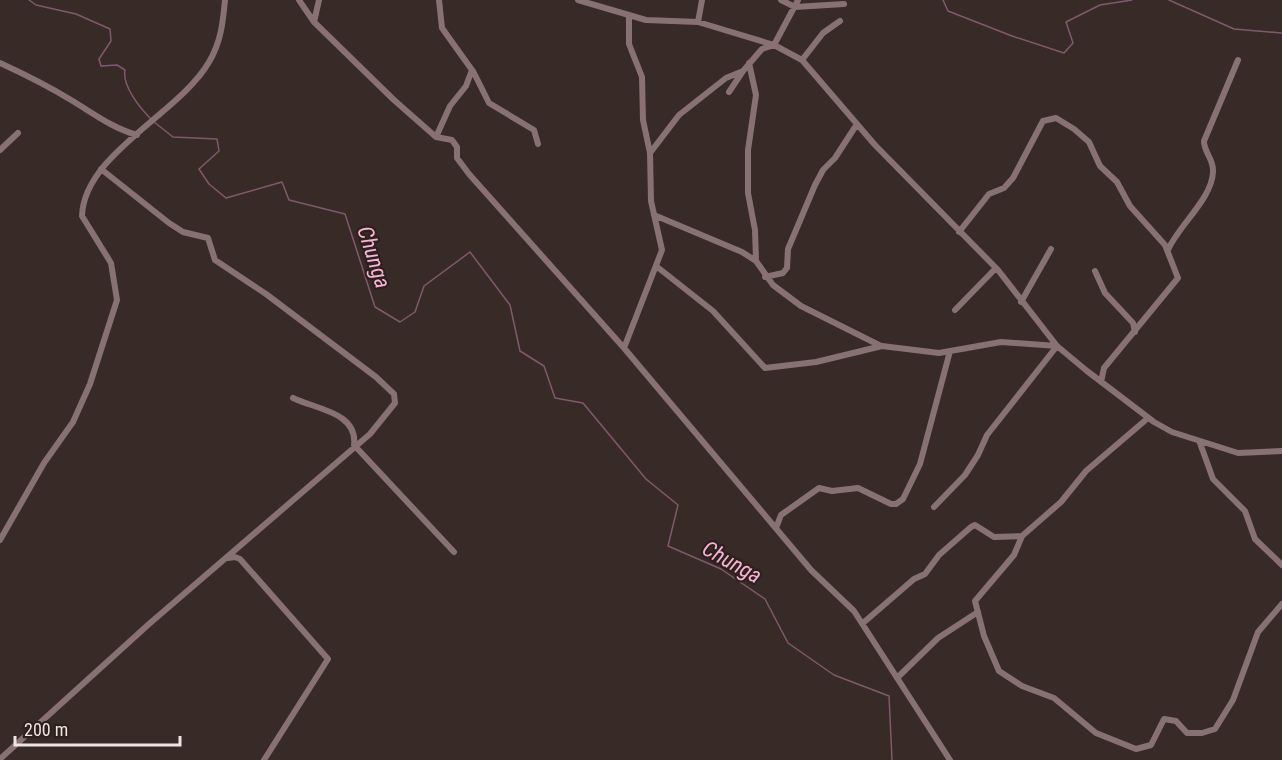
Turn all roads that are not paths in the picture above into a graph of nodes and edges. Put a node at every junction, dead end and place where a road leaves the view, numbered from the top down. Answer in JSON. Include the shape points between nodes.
{"nodes":[{"id":1,"x":225,"y":0,"type":"edge"},
{"id":2,"x":298,"y":0,"type":"edge"},
{"id":3,"x":319,"y":0,"type":"edge"},
{"id":4,"x":439,"y":0,"type":"edge"},
{"id":5,"x":578,"y":0,"type":"edge"},
{"id":6,"x":702,"y":0,"type":"edge"},
{"id":7,"x":781,"y":0,"type":"edge"},
{"id":8,"x":796,"y":3,"type":"edge"},
{"id":9,"x":844,"y":3,"type":"dead end"},
{"id":10,"x":629,"y":15,"type":"junction"},
{"id":11,"x":840,"y":21,"type":"dead end"},
{"id":12,"x":314,"y":22,"type":"junction"},
{"id":13,"x":698,"y":22,"type":"junction"},
{"id":14,"x":774,"y":45,"type":"junction"},
{"id":15,"x":802,"y":60,"type":"junction"},
{"id":16,"x":1238,"y":60,"type":"dead end"},
{"id":17,"x":749,"y":62,"type":"junction"},
{"id":18,"x":0,"y":63,"type":"edge"},
{"id":19,"x":472,"y":70,"type":"junction"},
{"id":20,"x":743,"y":71,"type":"junction"},
{"id":21,"x":729,"y":92,"type":"dead end"},
{"id":22,"x":856,"y":124,"type":"junction"},
{"id":23,"x":18,"y":133,"type":"dead end"},
{"id":24,"x":137,"y":135,"type":"junction"},
{"id":25,"x":436,"y":137,"type":"junction"},
{"id":26,"x":538,"y":144,"type":"dead end"},
{"id":27,"x":0,"y":150,"type":"edge"},
{"id":28,"x":650,"y":153,"type":"junction"},
{"id":29,"x":101,"y":169,"type":"junction"},
{"id":30,"x":654,"y":215,"type":"junction"},
{"id":31,"x":959,"y":232,"type":"junction"},
{"id":32,"x":1051,"y":249,"type":"dead end"},
{"id":33,"x":1168,"y":250,"type":"junction"},
{"id":34,"x":756,"y":261,"type":"junction"},
{"id":35,"x":656,"y":266,"type":"junction"},
{"id":36,"x":996,"y":268,"type":"junction"},
{"id":37,"x":1095,"y":271,"type":"dead end"},
{"id":38,"x":765,"y":277,"type":"junction"},
{"id":39,"x":1021,"y":302,"type":"junction"},
{"id":40,"x":956,"y":310,"type":"dead end"},
{"id":41,"x":1135,"y":332,"type":"junction"},
{"id":42,"x":882,"y":346,"type":"junction"},
{"id":43,"x":1057,"y":346,"type":"junction"},
{"id":44,"x":624,"y":348,"type":"junction"},
{"id":45,"x":950,"y":351,"type":"junction"},
{"id":46,"x":1101,"y":382,"type":"junction"},
{"id":47,"x":293,"y":398,"type":"dead end"},
{"id":48,"x":1148,"y":418,"type":"junction"},
{"id":49,"x":1200,"y":442,"type":"junction"},
{"id":50,"x":354,"y":445,"type":"junction"},
{"id":51,"x":1282,"y":451,"type":"edge"},
{"id":52,"x":934,"y":507,"type":"dead end"},
{"id":53,"x":776,"y":528,"type":"junction"},
{"id":54,"x":1022,"y":536,"type":"junction"},
{"id":55,"x":0,"y":540,"type":"edge"},
{"id":56,"x":454,"y":552,"type":"dead end"},
{"id":57,"x":225,"y":559,"type":"junction"},
{"id":58,"x":1282,"y":565,"type":"edge"},
{"id":59,"x":1282,"y":604,"type":"edge"},
{"id":60,"x":978,"y":612,"type":"junction"},
{"id":61,"x":863,"y":623,"type":"junction"},
{"id":62,"x":897,"y":678,"type":"junction"},
{"id":63,"x":0,"y":759,"type":"edge"},
{"id":64,"x":264,"y":760,"type":"edge"},
{"id":65,"x":950,"y":760,"type":"edge"}],
"edges":[{"from":1,"to":24,"type":"street","via":[[223,31],[209,62]]},
{"from":2,"to":12,"type":"street"},
{"from":3,"to":12,"type":"street"},
{"from":4,"to":19,"type":"street","via":[[442,28]]},
{"from":5,"to":10,"type":"street"},
{"from":6,"to":13,"type":"street"},
{"from":7,"to":8,"type":"street"},
{"from":8,"to":9,"type":"street"},
{"from":8,"to":14,"type":"street"},
{"from":10,"to":13,"type":"street","via":[[654,21]]},
{"from":10,"to":28,"type":"street","via":[[628,44],[642,77],[643,120]]},
{"from":11,"to":15,"type":"street","via":[[823,33]]},
{"from":12,"to":25,"type":"street"},
{"from":13,"to":14,"type":"street"},
{"from":14,"to":15,"type":"street"},
{"from":14,"to":17,"type":"street","via":[[762,49]]},
{"from":15,"to":22,"type":"street"},
{"from":16,"to":33,"type":"street","via":[[1204,141],[1213,165],[1209,186]]},
{"from":17,"to":20,"type":"street"},
{"from":17,"to":34,"type":"street","via":[[756,95],[748,150],[748,193]]},
{"from":18,"to":24,"type":"street","via":[[49,87],[116,129]]},
{"from":19,"to":25,"type":"street"},
{"from":19,"to":26,"type":"street","via":[[489,103],[534,130]]},
{"from":20,"to":21,"type":"street"},
{"from":20,"to":28,"type":"street","via":[[726,78],[680,116]]},
{"from":22,"to":31,"type":"street"},
{"from":22,"to":38,"type":"street","via":[[815,185],[788,249],[787,268],[783,273]]},
{"from":23,"to":27,"type":"street"},
{"from":24,"to":29,"type":"street"},
{"from":25,"to":44,"type":"street","via":[[452,140],[457,158],[469,174]]},
{"from":28,"to":30,"type":"street"},
{"from":29,"to":50,"type":"street","via":[[176,228],[208,238],[215,260],[266,294],[394,394],[392,411]]},
{"from":29,"to":55,"type":"street","via":[[82,216],[114,271],[117,300],[112,320],[73,422],[44,463]]},
{"from":30,"to":34,"type":"street"},
{"from":30,"to":35,"type":"street","via":[[662,250]]},
{"from":31,"to":33,"type":"street","via":[[989,194],[1004,188],[1013,178],[1043,121],[1056,118],[1089,142],[1100,166],[1118,182],[1130,206]]},
{"from":31,"to":36,"type":"street"},
{"from":32,"to":39,"type":"street"},
{"from":33,"to":41,"type":"street","via":[[1177,283]]},
{"from":34,"to":38,"type":"street"},
{"from":35,"to":42,"type":"street","via":[[713,311],[765,368],[816,362]]},
{"from":35,"to":44,"type":"street"},
{"from":36,"to":39,"type":"street"},
{"from":36,"to":40,"type":"street"},
{"from":37,"to":41,"type":"street","via":[[1105,293],[1133,323]]},
{"from":38,"to":42,"type":"street","via":[[801,306]]},
{"from":39,"to":43,"type":"street"},
{"from":41,"to":46,"type":"street","via":[[1104,368]]},
{"from":42,"to":45,"type":"street"},
{"from":43,"to":45,"type":"street","via":[[1001,342]]},
{"from":43,"to":46,"type":"street"},
{"from":43,"to":52,"type":"street","via":[[987,435],[965,475]]},
{"from":44,"to":53,"type":"street"},
{"from":45,"to":53,"type":"street","via":[[921,459],[903,499],[891,504],[858,488],[819,488],[781,514]]},
{"from":46,"to":48,"type":"street"},
{"from":47,"to":50,"type":"street","via":[[342,417],[354,433]]},
{"from":48,"to":49,"type":"street"},
{"from":48,"to":54,"type":"street","via":[[1086,471],[1061,502]]},
{"from":49,"to":51,"type":"street","via":[[1238,453]]},
{"from":49,"to":58,"type":"street","via":[[1213,479],[1245,511],[1256,539]]},
{"from":50,"to":56,"type":"street"},
{"from":50,"to":57,"type":"street"},
{"from":53,"to":61,"type":"street"},
{"from":54,"to":60,"type":"street","via":[[1014,555],[975,601]]},
{"from":54,"to":61,"type":"street","via":[[994,537],[981,526],[971,527],[939,555],[929,570]]},
{"from":57,"to":63,"type":"street"},
{"from":57,"to":64,"type":"street","via":[[240,559],[328,659]]},
{"from":59,"to":60,"type":"street","via":[[1258,632],[1233,700],[1215,729],[1187,733],[1176,722],[1164,718],[1151,745],[1140,749],[1096,734],[1054,698],[1022,686],[999,671]]},
{"from":60,"to":62,"type":"street","via":[[931,643]]},
{"from":61,"to":62,"type":"street"},
{"from":62,"to":65,"type":"street"}]}
